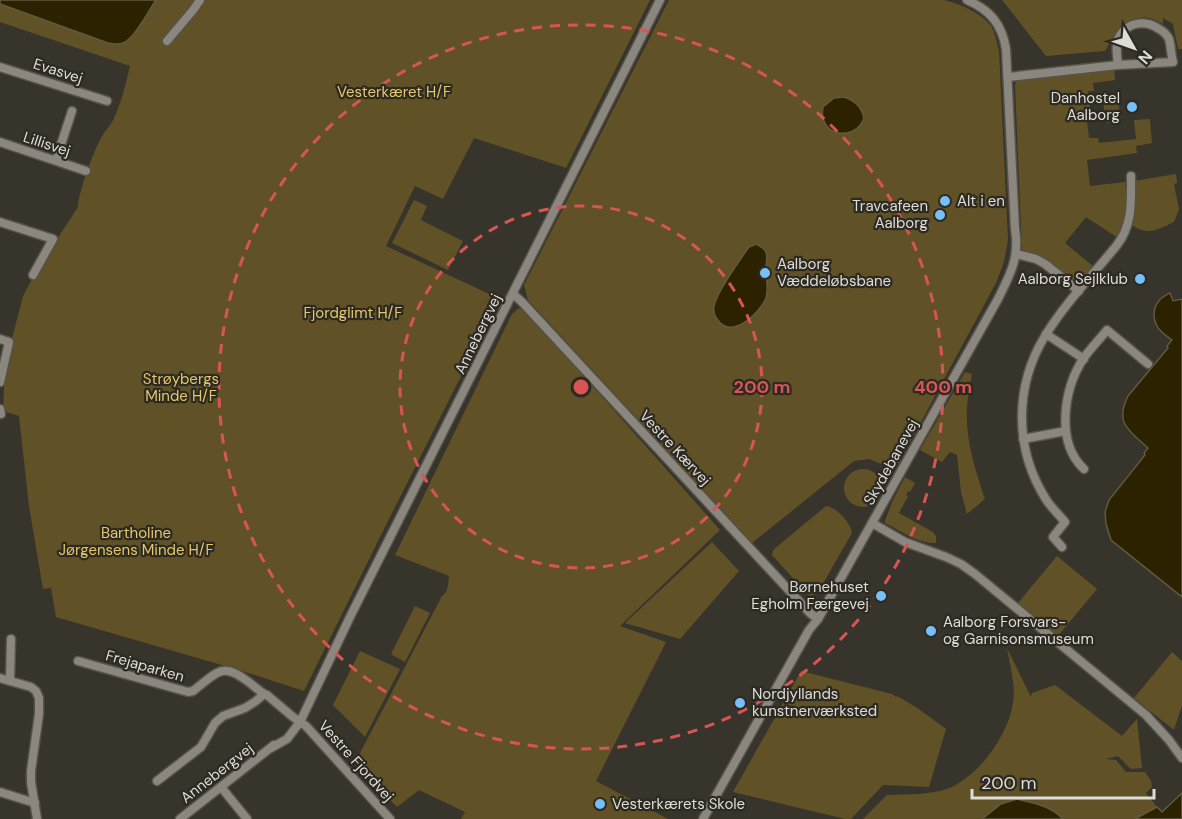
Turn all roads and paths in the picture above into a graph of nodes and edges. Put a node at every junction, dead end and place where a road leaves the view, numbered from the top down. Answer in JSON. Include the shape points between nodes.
{"nodes":[{"id":1,"x":200,"y":0,"type":"edge"},
{"id":2,"x":660,"y":0,"type":"edge"},
{"id":3,"x":967,"y":0,"type":"edge"},
{"id":4,"x":166,"y":41,"type":"dead end"},
{"id":5,"x":1118,"y":64,"type":"junction"},
{"id":6,"x":0,"y":67,"type":"edge"},
{"id":7,"x":1008,"y":77,"type":"junction"},
{"id":8,"x":107,"y":101,"type":"dead end"},
{"id":9,"x":72,"y":111,"type":"dead end"},
{"id":10,"x":0,"y":142,"type":"edge"},
{"id":11,"x":56,"y":160,"type":"junction"},
{"id":12,"x":86,"y":171,"type":"dead end"},
{"id":13,"x":1131,"y":176,"type":"dead end"},
{"id":14,"x":0,"y":222,"type":"edge"},
{"id":15,"x":1016,"y":254,"type":"junction"},
{"id":16,"x":33,"y":275,"type":"dead end"},
{"id":17,"x":1079,"y":291,"type":"junction"},
{"id":18,"x":513,"y":294,"type":"junction"},
{"id":19,"x":1046,"y":334,"type":"junction"},
{"id":20,"x":0,"y":339,"type":"edge"},
{"id":21,"x":1084,"y":359,"type":"junction"},
{"id":22,"x":1148,"y":364,"type":"dead end"},
{"id":23,"x":0,"y":382,"type":"edge"},
{"id":24,"x":0,"y":409,"type":"edge"},
{"id":25,"x":1,"y":414,"type":"edge"},
{"id":26,"x":1066,"y":431,"type":"junction"},
{"id":27,"x":1023,"y":439,"type":"junction"},
{"id":28,"x":1084,"y":469,"type":"dead end"},
{"id":29,"x":872,"y":524,"type":"junction"},
{"id":30,"x":1062,"y":547,"type":"dead end"},
{"id":31,"x":818,"y":619,"type":"junction"},
{"id":32,"x":11,"y":639,"type":"dead end"},
{"id":33,"x":78,"y":661,"type":"dead end"},
{"id":34,"x":0,"y":678,"type":"edge"},
{"id":35,"x":10,"y":681,"type":"junction"},
{"id":36,"x":264,"y":694,"type":"junction"},
{"id":37,"x":298,"y":721,"type":"junction"},
{"id":38,"x":1182,"y":758,"type":"edge"},
{"id":39,"x":157,"y":781,"type":"dead end"},
{"id":40,"x":221,"y":787,"type":"junction"},
{"id":41,"x":0,"y":792,"type":"edge"},
{"id":42,"x":35,"y":803,"type":"junction"},
{"id":43,"x":36,"y":819,"type":"edge"},
{"id":44,"x":180,"y":819,"type":"edge"},
{"id":45,"x":247,"y":819,"type":"edge"},
{"id":46,"x":390,"y":819,"type":"edge"},
{"id":47,"x":703,"y":819,"type":"edge"},
{"id":48,"x":709,"y":819,"type":"edge"}],
"edges":[{"from":1,"to":4,"type":"street"},
{"from":2,"to":18,"type":"street","name":"Annebergvej"},
{"from":3,"to":7,"type":"street","name":"Skydebanevej","via":[[985,9],[1004,36]]},
{"from":5,"to":5,"type":"street","via":[[1173,62],[1168,37],[1150,24],[1132,24],[1119,37]]},
{"from":5,"to":7,"type":"street"},
{"from":6,"to":8,"type":"street","name":"Evasvej"},
{"from":7,"to":15,"type":"street","name":"Skydebanevej"},
{"from":9,"to":11,"type":"street"},
{"from":10,"to":11,"type":"street","name":"Lillisvej"},
{"from":11,"to":12,"type":"street","name":"Lillisvej"},
{"from":13,"to":17,"type":"street","via":[[1131,206],[1124,233]]},
{"from":14,"to":16,"type":"street","via":[[53,240]]},
{"from":15,"to":17,"type":"street","via":[[1036,259]]},
{"from":15,"to":29,"type":"street","name":"Skydebanevej","via":[[998,299]]},
{"from":17,"to":19,"type":"street"},
{"from":18,"to":31,"type":"street","name":"Vestre Kærvej"},
{"from":18,"to":37,"type":"street","name":"Annebergvej"},
{"from":19,"to":21,"type":"street"},
{"from":19,"to":27,"type":"street","via":[[1027,374],[1021,420]]},
{"from":20,"to":23,"type":"street","via":[[9,342]]},
{"from":21,"to":22,"type":"street","via":[[1107,330]]},
{"from":21,"to":26,"type":"street","via":[[1069,395]]},
{"from":24,"to":25,"type":"street"},
{"from":26,"to":27,"type":"street"},
{"from":26,"to":28,"type":"street","via":[[1078,464]]},
{"from":27,"to":30,"type":"street","via":[[1047,501],[1065,522],[1053,537]]},
{"from":29,"to":31,"type":"street","name":"Skydebanevej"},
{"from":29,"to":38,"type":"street","via":[[905,542],[962,564],[1146,715]]},
{"from":31,"to":47,"type":"street","name":"Skydebanevej"},
{"from":31,"to":48,"type":"street","name":"Skydebanevej"},
{"from":32,"to":35,"type":"street"},
{"from":33,"to":36,"type":"street","name":"Frejaparken","via":[[188,692],[218,672],[230,670]]},
{"from":34,"to":35,"type":"street"},
{"from":35,"to":42,"type":"street","via":[[31,687],[39,698],[31,771]]},
{"from":36,"to":37,"type":"street","name":"Frejaparken"},
{"from":36,"to":39,"type":"street","via":[[245,708],[223,716],[201,747]]},
{"from":37,"to":40,"type":"street","name":"Annebergvej"},
{"from":37,"to":46,"type":"street","name":"Vestre Fjordvej"},
{"from":40,"to":44,"type":"street","name":"Annebergvej"},
{"from":40,"to":45,"type":"street"},
{"from":41,"to":42,"type":"street"},
{"from":42,"to":43,"type":"street"}]}
